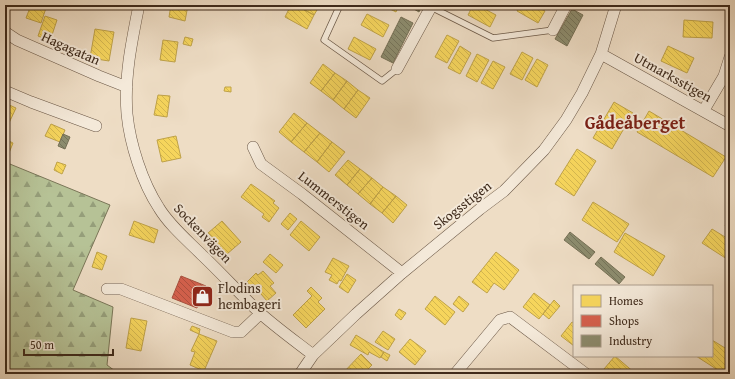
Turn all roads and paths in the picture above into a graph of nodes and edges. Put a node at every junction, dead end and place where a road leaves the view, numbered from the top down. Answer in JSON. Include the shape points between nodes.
{"nodes":[{"id":1,"x":139,"y":5,"type":"edge"},
{"id":2,"x":340,"y":5,"type":"edge"},
{"id":3,"x":566,"y":5,"type":"edge"},
{"id":4,"x":616,"y":5,"type":"edge"},
{"id":5,"x":431,"y":6,"type":"edge"},
{"id":6,"x":554,"y":30,"type":"joint"},
{"id":7,"x":5,"y":32,"type":"edge"},
{"id":8,"x":601,"y":54,"type":"junction"},
{"id":9,"x":730,"y":57,"type":"edge"},
{"id":10,"x":397,"y":69,"type":"joint"},
{"id":11,"x":127,"y":87,"type":"junction"},
{"id":12,"x":5,"y":91,"type":"edge"},
{"id":13,"x":704,"y":110,"type":"junction"},
{"id":14,"x":96,"y":126,"type":"dead end"},
{"id":15,"x":730,"y":126,"type":"edge"},
{"id":16,"x":253,"y":147,"type":"dead end"},
{"id":17,"x":402,"y":273,"type":"junction"},
{"id":18,"x":106,"y":289,"type":"dead end"},
{"id":19,"x":261,"y":313,"type":"junction"},
{"id":20,"x":313,"y":355,"type":"junction"},
{"id":21,"x":300,"y":374,"type":"edge"},
{"id":22,"x":454,"y":374,"type":"edge"},
{"id":23,"x":586,"y":374,"type":"edge"}],
"edges":[{"from":1,"to":11,"type":"street","name":"Sockenvägen"},
{"from":2,"to":10,"type":"lane","via":[[324,40],[382,81]]},
{"from":3,"to":6,"type":"street"},
{"from":4,"to":8,"type":"street","name":"Skogsstigen"},
{"from":5,"to":6,"type":"lane","via":[[493,38]]},
{"from":5,"to":10,"type":"street"},
{"from":7,"to":11,"type":"street","name":"Hagagatan","via":[[17,40]]},
{"from":8,"to":13,"type":"street","name":"Utmarksstigen"},
{"from":8,"to":17,"type":"street","name":"Skogsstigen","via":[[566,120],[532,163],[504,192]]},
{"from":9,"to":13,"type":"street","via":[[724,76]]},
{"from":11,"to":19,"type":"street","name":"Sockenvägen","via":[[130,135],[144,180],[159,209]]},
{"from":12,"to":14,"type":"street"},
{"from":13,"to":15,"type":"street","name":"Utmarksstigen"},
{"from":16,"to":17,"type":"street","name":"Lummerstigen","via":[[261,164]]},
{"from":17,"to":20,"type":"street","name":"Skogsstigen"},
{"from":18,"to":19,"type":"street","via":[[121,289],[233,332],[241,332]]},
{"from":19,"to":20,"type":"street","name":"Sockenvägen"},
{"from":20,"to":21,"type":"street"},
{"from":22,"to":23,"type":"street","via":[[500,320],[510,317]]}]}
